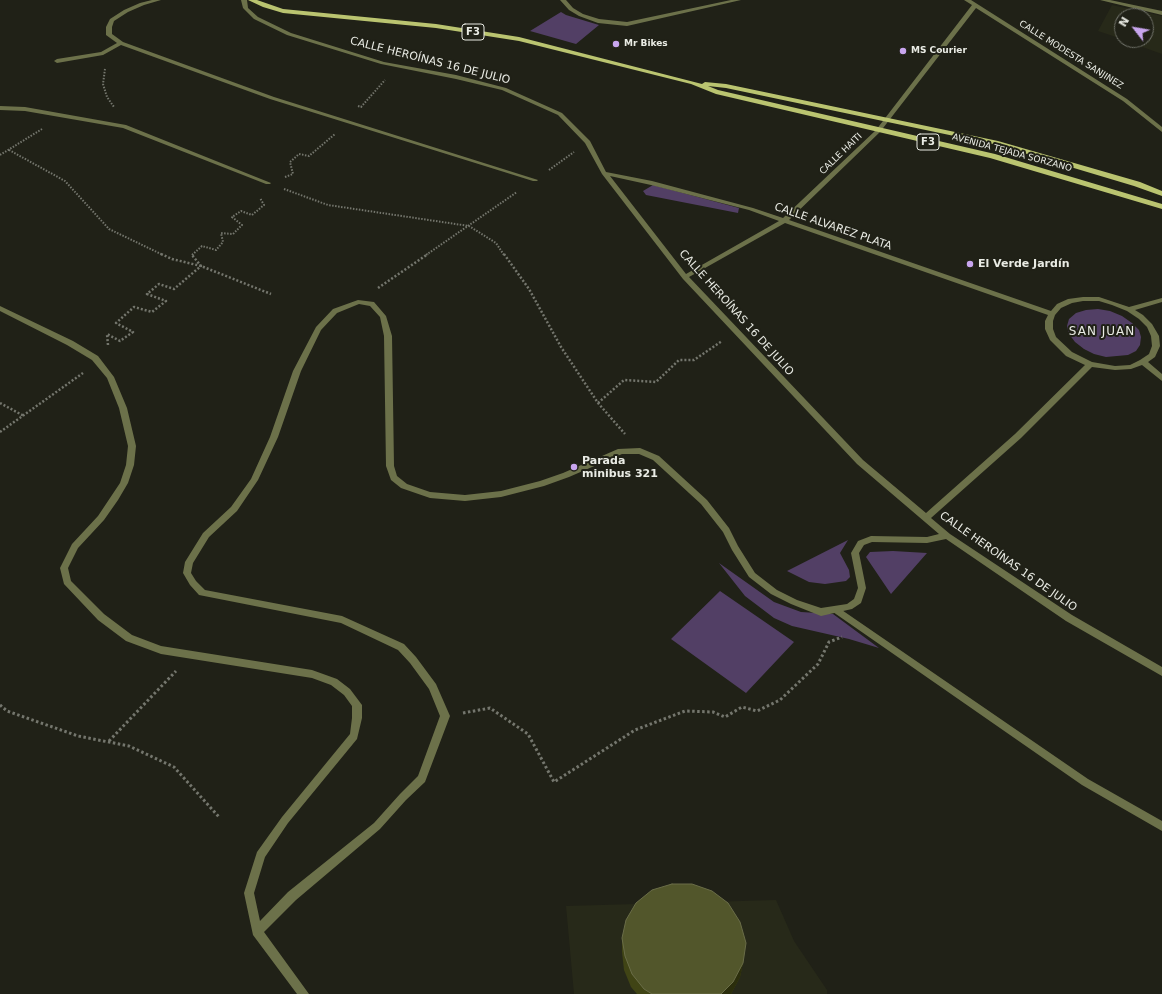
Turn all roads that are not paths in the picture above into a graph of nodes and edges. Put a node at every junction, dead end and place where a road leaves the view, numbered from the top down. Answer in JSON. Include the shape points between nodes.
{"nodes":[{"id":1,"x":158,"y":0,"type":"edge"},
{"id":2,"x":244,"y":0,"type":"edge"},
{"id":3,"x":251,"y":0,"type":"edge"},
{"id":4,"x":563,"y":0,"type":"edge"},
{"id":5,"x":738,"y":0,"type":"edge"},
{"id":6,"x":967,"y":0,"type":"edge"},
{"id":7,"x":1103,"y":0,"type":"edge"},
{"id":8,"x":975,"y":5,"type":"junction"},
{"id":9,"x":1162,"y":13,"type":"edge"},
{"id":10,"x":121,"y":43,"type":"junction"},
{"id":11,"x":57,"y":61,"type":"dead end"},
{"id":12,"x":693,"y":83,"type":"junction"},
{"id":13,"x":0,"y":108,"type":"edge"},
{"id":14,"x":889,"y":119,"type":"junction"},
{"id":15,"x":1162,"y":130,"type":"edge"},
{"id":16,"x":878,"y":131,"type":"junction"},
{"id":17,"x":604,"y":173,"type":"junction"},
{"id":18,"x":536,"y":180,"type":"road end"},
{"id":19,"x":268,"y":183,"type":"road end"},
{"id":20,"x":1162,"y":194,"type":"edge"},
{"id":21,"x":1162,"y":207,"type":"edge"},
{"id":22,"x":784,"y":221,"type":"junction"},
{"id":23,"x":685,"y":276,"type":"junction"},
{"id":24,"x":1162,"y":300,"type":"edge"},
{"id":25,"x":0,"y":308,"type":"edge"},
{"id":26,"x":1129,"y":309,"type":"junction"},
{"id":27,"x":1052,"y":314,"type":"junction"},
{"id":28,"x":1143,"y":362,"type":"junction"},
{"id":29,"x":1090,"y":364,"type":"junction"},
{"id":30,"x":1162,"y":378,"type":"edge"},
{"id":31,"x":926,"y":518,"type":"junction"},
{"id":32,"x":947,"y":536,"type":"junction"},
{"id":33,"x":836,"y":610,"type":"junction"},
{"id":34,"x":1162,"y":672,"type":"edge"},
{"id":35,"x":1162,"y":826,"type":"edge"},
{"id":36,"x":256,"y":931,"type":"junction"},
{"id":37,"x":304,"y":994,"type":"edge"}],
"edges":[{"from":1,"to":10,"type":"street","via":[[126,10],[112,20],[109,35]]},
{"from":2,"to":17,"type":"street","name":"CALLE HEROÍNAS 16 DE JULIO","via":[[246,8],[256,18],[289,34],[383,63],[504,89],[560,114],[588,142]]},
{"from":3,"to":12,"type":"main road","name":"AVENIDA TEJADA SORZANO","number":"F3","via":[[282,11],[493,34]]},
{"from":4,"to":5,"type":"street","via":[[581,15],[616,24],[641,22]]},
{"from":6,"to":8,"type":"street","name":"CALLE MODESTA SANJINEZ"},
{"from":7,"to":9,"type":"street"},
{"from":8,"to":14,"type":"street","name":"CALLE HAITI"},
{"from":8,"to":15,"type":"street","name":"CALLE MODESTA SANJINEZ","via":[[1125,100]]},
{"from":10,"to":11,"type":"street","via":[[103,53]]},
{"from":10,"to":18,"type":"street","via":[[272,98]]},
{"from":12,"to":14,"type":"main road","name":"AVENIDA TEJADA SORZANO","number":"F3","via":[[726,86]]},
{"from":12,"to":16,"type":"main road","name":"AVENIDA TEJADA SORZANO","number":"F3","via":[[716,92]]},
{"from":13,"to":19,"type":"street","via":[[65,114],[124,126]]},
{"from":14,"to":16,"type":"street","name":"CALLE HAITI"},
{"from":14,"to":20,"type":"main road","name":"AVENIDA TEJADA SORZANO","number":"F3","via":[[998,143],[1137,184]]},
{"from":16,"to":21,"type":"main road","name":"AVENIDA TEJADA SORZANO","number":"F3","via":[[992,156]]},
{"from":16,"to":22,"type":"street","name":"CALLE HAITI"},
{"from":17,"to":22,"type":"street","name":"CALLE ALVAREZ PLATA","via":[[736,205]]},
{"from":17,"to":23,"type":"street","name":"CALLE HEROÍNAS 16 DE JULIO"},
{"from":22,"to":23,"type":"street","name":"CALLE HAITI"},
{"from":22,"to":27,"type":"street","name":"CALLE ALVAREZ PLATA"},
{"from":23,"to":31,"type":"street","name":"CALLE HEROÍNAS 16 DE JULIO","via":[[860,462]]},
{"from":24,"to":26,"type":"street"},
{"from":25,"to":36,"type":"street","via":[[70,343],[96,360],[110,376],[123,408],[132,446],[130,465],[115,498],[101,518],[75,546],[64,568],[67,582],[101,617],[129,638],[161,650],[312,674],[334,682],[347,692],[357,705],[354,736],[285,820],[261,855],[249,893]]},
{"from":26,"to":27,"type":"street","via":[[1099,299],[1083,299],[1059,306]]},
{"from":26,"to":28,"type":"street","via":[[1141,316],[1155,336],[1156,346],[1152,355]]},
{"from":27,"to":29,"type":"street","via":[[1049,325],[1053,338],[1069,354]]},
{"from":28,"to":29,"type":"street","via":[[1131,367],[1115,368]]},
{"from":28,"to":30,"type":"street"},
{"from":29,"to":31,"type":"street","via":[[1018,436]]},
{"from":31,"to":32,"type":"street","name":"CALLE HEROÍNAS 16 DE JULIO"},
{"from":32,"to":33,"type":"street","via":[[927,540],[871,539],[860,543],[855,553],[862,588],[858,601],[849,607]]},
{"from":32,"to":34,"type":"street","name":"CALLE HEROÍNAS 16 DE JULIO","via":[[1069,618]]},
{"from":33,"to":35,"type":"street","via":[[1085,782]]},
{"from":33,"to":36,"type":"street","via":[[821,612],[794,602],[774,592],[752,576],[726,530],[704,502],[656,458],[640,451],[621,451],[541,484],[501,494],[465,498],[430,494],[404,486],[394,478],[390,466],[388,336],[383,316],[372,304],[358,302],[335,311],[318,329],[297,371],[274,437],[254,480],[234,509],[206,535],[188,562],[187,573],[202,593],[342,620],[401,647],[432,687],[445,716],[422,779],[378,826],[292,896]]},
{"from":36,"to":37,"type":"street"}]}
